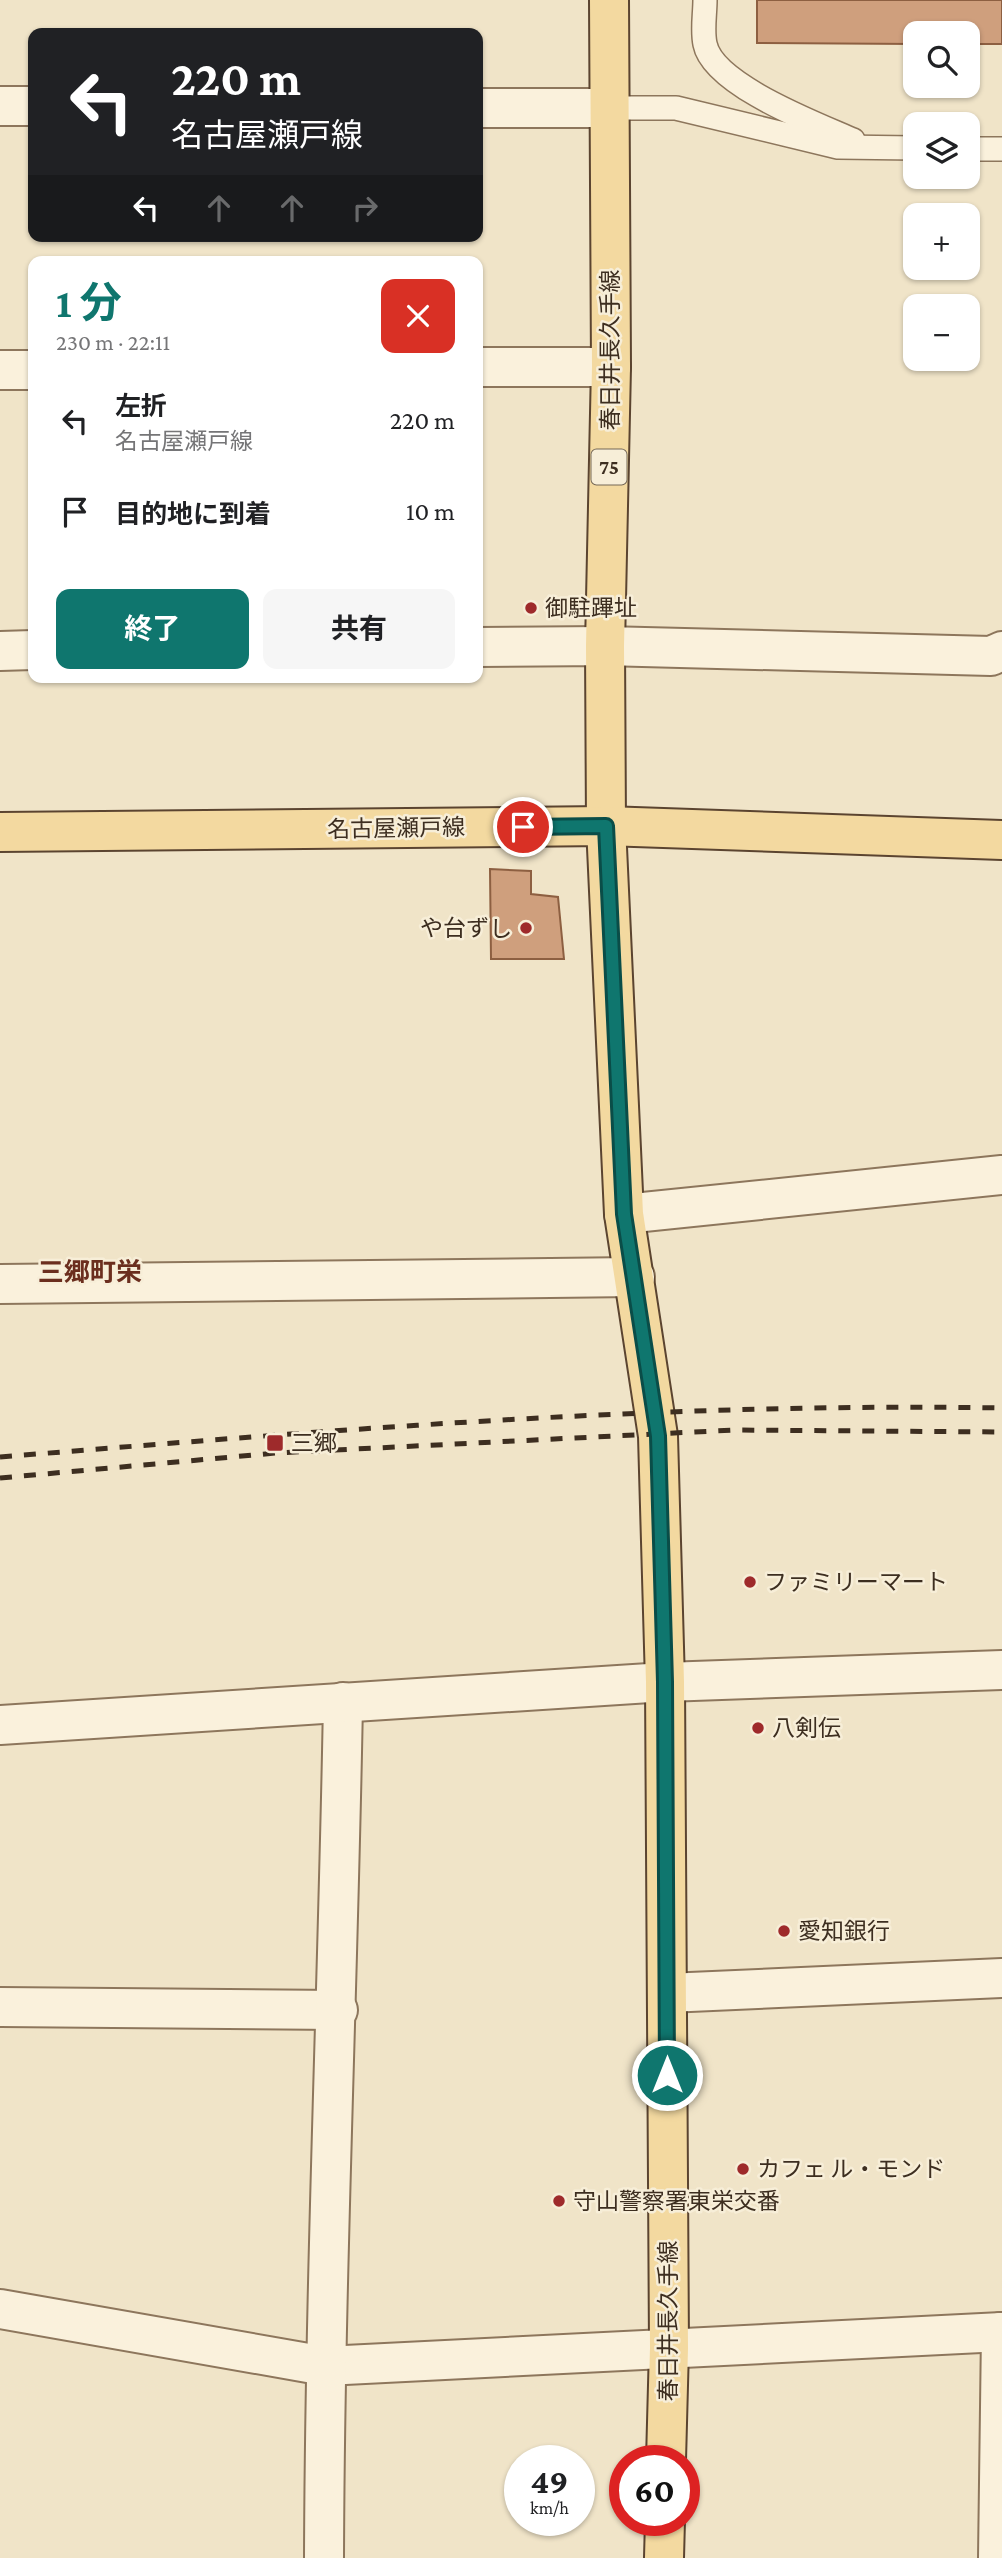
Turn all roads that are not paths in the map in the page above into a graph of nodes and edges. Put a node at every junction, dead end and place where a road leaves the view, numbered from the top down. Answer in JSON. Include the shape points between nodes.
{"nodes":[{"id":1,"x":609,"y":0,"type":"edge"},
{"id":2,"x":705,"y":0,"type":"edge"},
{"id":3,"x":0,"y":106,"type":"edge"},
{"id":4,"x":28,"y":106,"type":"edge"},
{"id":5,"x":483,"y":108,"type":"edge"},
{"id":6,"x":610,"y":108,"type":"junction"},
{"id":7,"x":869,"y":147,"type":"junction"},
{"id":8,"x":903,"y":148,"type":"edge"},
{"id":9,"x":980,"y":149,"type":"edge"},
{"id":10,"x":1002,"y":149,"type":"edge"},
{"id":11,"x":611,"y":367,"type":"junction"},
{"id":12,"x":483,"y":368,"type":"edge"},
{"id":13,"x":0,"y":370,"type":"edge"},
{"id":14,"x":28,"y":370,"type":"edge"},
{"id":15,"x":605,"y":646,"type":"junction"},
{"id":16,"x":483,"y":647,"type":"edge"},
{"id":17,"x":28,"y":650,"type":"edge"},
{"id":18,"x":0,"y":651,"type":"edge"},
{"id":19,"x":1002,"y":651,"type":"edge"},
{"id":20,"x":606,"y":826,"type":"junction"},
{"id":21,"x":0,"y":832,"type":"edge"},
{"id":22,"x":1002,"y":841,"type":"edge"},
{"id":23,"x":1002,"y":1175,"type":"edge"},
{"id":24,"x":624,"y":1214,"type":"junction"},
{"id":25,"x":635,"y":1276,"type":"junction"},
{"id":26,"x":0,"y":1284,"type":"edge"},
{"id":27,"x":1002,"y":1670,"type":"edge"},
{"id":28,"x":665,"y":1682,"type":"junction"},
{"id":29,"x":343,"y":1702,"type":"junction"},
{"id":30,"x":0,"y":1725,"type":"edge"},
{"id":31,"x":1002,"y":1978,"type":"edge"},
{"id":32,"x":667,"y":1993,"type":"junction"},
{"id":33,"x":0,"y":2007,"type":"edge"},
{"id":34,"x":338,"y":2010,"type":"junction"},
{"id":35,"x":0,"y":2309,"type":"edge"},
{"id":36,"x":1001,"y":2332,"type":"edge"},
{"id":37,"x":669,"y":2348,"type":"junction"},
{"id":38,"x":325,"y":2366,"type":"junction"},
{"id":39,"x":666,"y":2445,"type":"edge"},
{"id":40,"x":665,"y":2536,"type":"edge"},
{"id":41,"x":324,"y":2558,"type":"edge"},
{"id":42,"x":664,"y":2558,"type":"edge"},
{"id":43,"x":998,"y":2558,"type":"edge"}],
"edges":[{"from":1,"to":6,"type":"main road","name":"春日井長久手線","number":"75"},
{"from":2,"to":7,"type":"lane","via":[[705,46],[721,68],[752,93]]},
{"from":3,"to":4,"type":"street"},
{"from":5,"to":6,"type":"street"},
{"from":6,"to":7,"type":"lane","via":[[676,108],[799,140]]},
{"from":6,"to":11,"type":"main road","name":"春日井長久手線","number":"75"},
{"from":7,"to":8,"type":"lane"},
{"from":9,"to":10,"type":"lane"},
{"from":11,"to":12,"type":"street"},
{"from":11,"to":15,"type":"main road","name":"春日井長久手線","number":"75"},
{"from":13,"to":14,"type":"street"},
{"from":15,"to":16,"type":"street"},
{"from":15,"to":19,"type":"street","via":[[991,656]]},
{"from":15,"to":20,"type":"main road","name":"春日井長久手線","number":"75"},
{"from":17,"to":18,"type":"street"},
{"from":20,"to":21,"type":"main road","name":"名古屋瀬戸線"},
{"from":20,"to":22,"type":"main road","name":"名古屋瀬戸線"},
{"from":20,"to":24,"type":"main road","name":"春日井長久手線","number":"75"},
{"from":23,"to":24,"type":"street"},
{"from":24,"to":25,"type":"main road","name":"春日井長久手線","number":"75"},
{"from":25,"to":26,"type":"street"},
{"from":25,"to":28,"type":"main road","name":"春日井長久手線","number":"75","via":[[658,1436]]},
{"from":27,"to":28,"type":"street"},
{"from":28,"to":29,"type":"street"},
{"from":28,"to":32,"type":"main road","name":"春日井長久手線","number":"75"},
{"from":29,"to":30,"type":"street"},
{"from":29,"to":34,"type":"street"},
{"from":31,"to":32,"type":"street"},
{"from":32,"to":37,"type":"main road","name":"春日井長久手線","number":"75"},
{"from":33,"to":34,"type":"street"},
{"from":34,"to":38,"type":"street"},
{"from":35,"to":38,"type":"street"},
{"from":36,"to":37,"type":"street"},
{"from":36,"to":43,"type":"street"},
{"from":37,"to":38,"type":"street"},
{"from":37,"to":39,"type":"main road","name":"春日井長久手線","number":"75"},
{"from":38,"to":41,"type":"street"},
{"from":40,"to":42,"type":"main road"}]}
